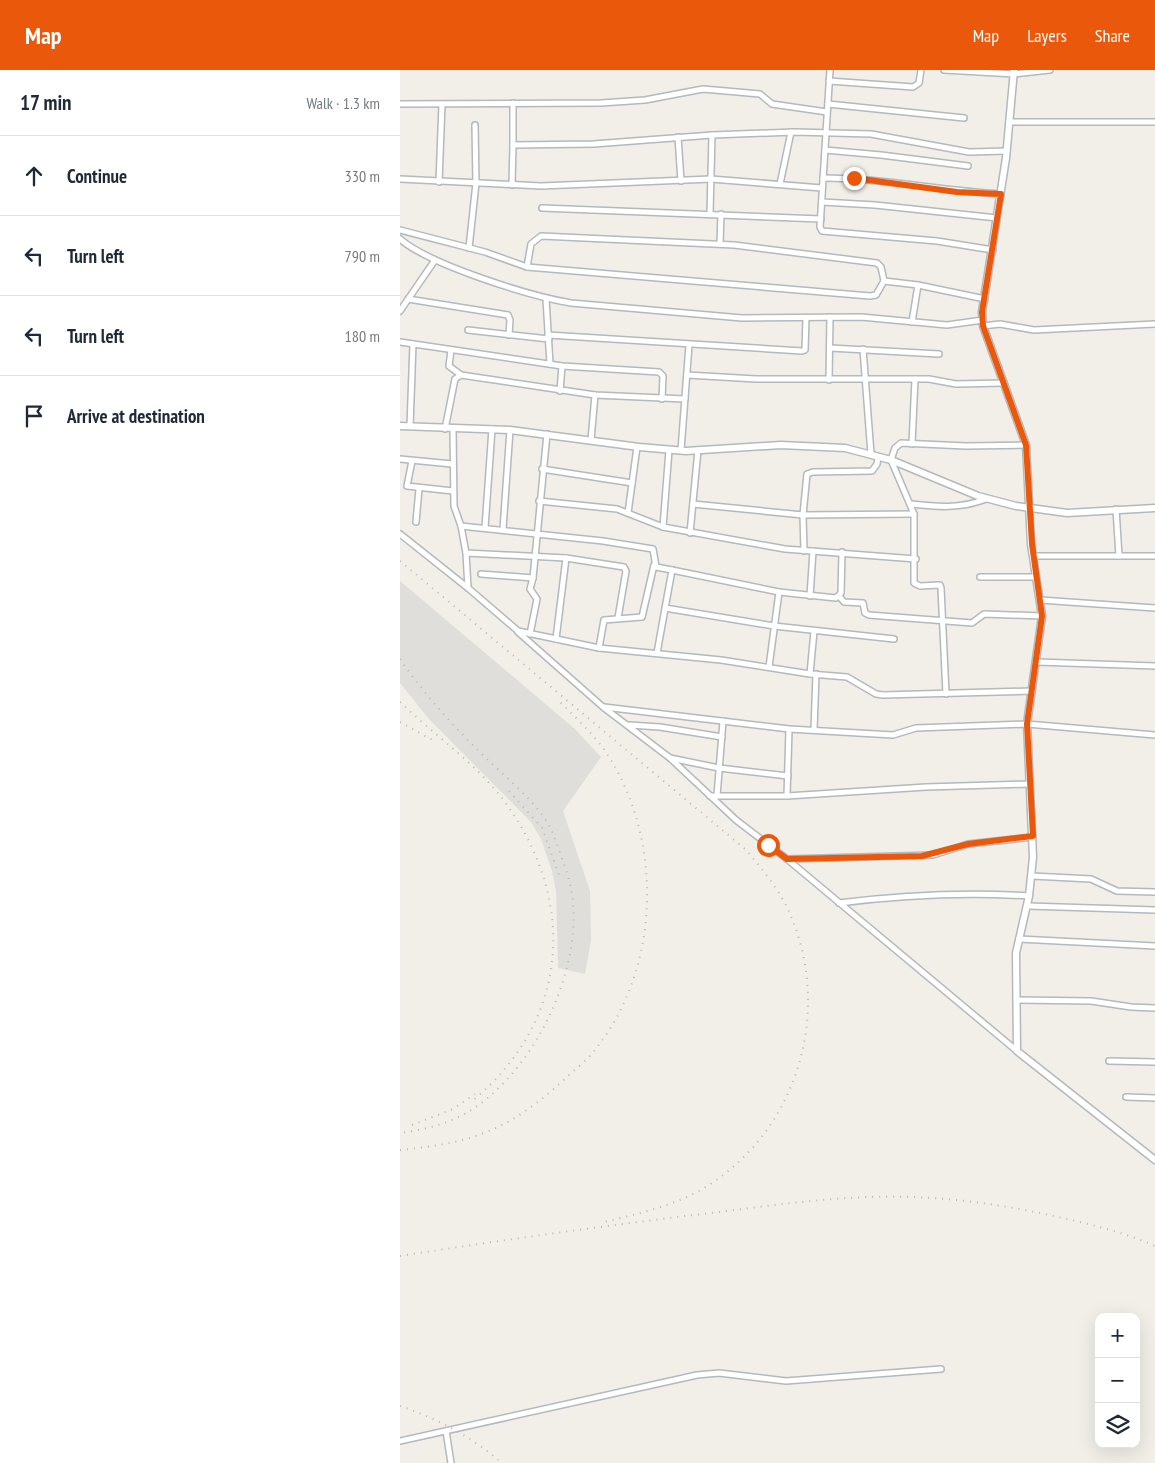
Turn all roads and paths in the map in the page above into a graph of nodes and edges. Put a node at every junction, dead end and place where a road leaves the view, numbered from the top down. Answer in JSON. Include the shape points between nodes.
{"nodes":[{"id":1,"x":830,"y":70,"type":"edge"},
{"id":2,"x":920,"y":70,"type":"edge"},
{"id":3,"x":944,"y":70,"type":"edge"},
{"id":4,"x":1050,"y":70,"type":"edge"},
{"id":5,"x":1014,"y":72,"type":"edge"},
{"id":6,"x":829,"y":81,"type":"junction"},
{"id":7,"x":513,"y":103,"type":"junction"},
{"id":8,"x":400,"y":104,"type":"edge"},
{"id":9,"x":442,"y":104,"type":"junction"},
{"id":10,"x":828,"y":104,"type":"junction"},
{"id":11,"x":827,"y":112,"type":"junction"},
{"id":12,"x":964,"y":118,"type":"dead end"},
{"id":13,"x":1009,"y":122,"type":"junction"},
{"id":14,"x":1155,"y":122,"type":"edge"},
{"id":15,"x":475,"y":125,"type":"dead end"},
{"id":16,"x":790,"y":132,"type":"junction"},
{"id":17,"x":826,"y":134,"type":"junction"},
{"id":18,"x":712,"y":135,"type":"junction"},
{"id":19,"x":678,"y":137,"type":"junction"},
{"id":20,"x":513,"y":144,"type":"junction"},
{"id":21,"x":825,"y":150,"type":"junction"},
{"id":22,"x":1007,"y":151,"type":"junction"},
{"id":23,"x":968,"y":166,"type":"dead end"},
{"id":24,"x":823,"y":178,"type":"junction"},
{"id":25,"x":400,"y":179,"type":"edge"},
{"id":26,"x":711,"y":179,"type":"junction"},
{"id":27,"x":681,"y":181,"type":"junction"},
{"id":28,"x":439,"y":182,"type":"junction"},
{"id":29,"x":476,"y":184,"type":"junction"},
{"id":30,"x":780,"y":184,"type":"junction"},
{"id":31,"x":512,"y":185,"type":"junction"},
{"id":32,"x":822,"y":188,"type":"junction"},
{"id":33,"x":1001,"y":194,"type":"junction"},
{"id":34,"x":822,"y":202,"type":"junction"},
{"id":35,"x":542,"y":208,"type":"dead end"},
{"id":36,"x":710,"y":213,"type":"junction"},
{"id":37,"x":721,"y":214,"type":"junction"},
{"id":38,"x":997,"y":218,"type":"junction"},
{"id":39,"x":821,"y":219,"type":"junction"},
{"id":40,"x":400,"y":230,"type":"edge"},
{"id":41,"x":400,"y":239,"type":"edge"},
{"id":42,"x":720,"y":244,"type":"junction"},
{"id":43,"x":469,"y":248,"type":"junction"},
{"id":44,"x":993,"y":250,"type":"junction"},
{"id":45,"x":435,"y":260,"type":"junction"},
{"id":46,"x":527,"y":267,"type":"junction"},
{"id":47,"x":884,"y":281,"type":"junction"},
{"id":48,"x":918,"y":285,"type":"junction"},
{"id":49,"x":408,"y":299,"type":"junction"},
{"id":50,"x":546,"y":299,"type":"junction"},
{"id":51,"x":985,"y":299,"type":"junction"},
{"id":52,"x":400,"y":311,"type":"edge"},
{"id":53,"x":830,"y":317,"type":"junction"},
{"id":54,"x":806,"y":318,"type":"junction"},
{"id":55,"x":912,"y":322,"type":"junction"},
{"id":56,"x":983,"y":323,"type":"junction"},
{"id":57,"x":1155,"y":324,"type":"edge"},
{"id":58,"x":468,"y":330,"type":"dead end"},
{"id":59,"x":509,"y":335,"type":"junction"},
{"id":60,"x":548,"y":337,"type":"junction"},
{"id":61,"x":400,"y":342,"type":"edge"},
{"id":62,"x":413,"y":344,"type":"junction"},
{"id":63,"x":689,"y":345,"type":"junction"},
{"id":64,"x":830,"y":348,"type":"junction"},
{"id":65,"x":863,"y":349,"type":"junction"},
{"id":66,"x":451,"y":350,"type":"junction"},
{"id":67,"x":939,"y":354,"type":"dead end"},
{"id":68,"x":550,"y":364,"type":"junction"},
{"id":69,"x":562,"y":366,"type":"junction"},
{"id":70,"x":461,"y":375,"type":"junction"},
{"id":71,"x":687,"y":375,"type":"junction"},
{"id":72,"x":914,"y":379,"type":"junction"},
{"id":73,"x":829,"y":380,"type":"junction"},
{"id":74,"x":865,"y":380,"type":"junction"},
{"id":75,"x":1004,"y":383,"type":"junction"},
{"id":76,"x":560,"y":391,"type":"junction"},
{"id":77,"x":595,"y":395,"type":"junction"},
{"id":78,"x":662,"y":399,"type":"junction"},
{"id":79,"x":685,"y":399,"type":"junction"},
{"id":80,"x":400,"y":426,"type":"edge"},
{"id":81,"x":410,"y":426,"type":"junction"},
{"id":82,"x":445,"y":428,"type":"junction"},
{"id":83,"x":453,"y":429,"type":"junction"},
{"id":84,"x":492,"y":429,"type":"junction"},
{"id":85,"x":510,"y":430,"type":"junction"},
{"id":86,"x":547,"y":434,"type":"junction"},
{"id":87,"x":591,"y":440,"type":"junction"},
{"id":88,"x":912,"y":444,"type":"junction"},
{"id":89,"x":1026,"y":445,"type":"junction"},
{"id":90,"x":637,"y":447,"type":"junction"},
{"id":91,"x":669,"y":450,"type":"junction"},
{"id":92,"x":681,"y":450,"type":"junction"},
{"id":93,"x":698,"y":450,"type":"junction"},
{"id":94,"x":870,"y":454,"type":"junction"},
{"id":95,"x":878,"y":457,"type":"junction"},
{"id":96,"x":400,"y":460,"type":"edge"},
{"id":97,"x":891,"y":460,"type":"junction"},
{"id":98,"x":412,"y":461,"type":"junction"},
{"id":99,"x":452,"y":464,"type":"junction"},
{"id":100,"x":542,"y":469,"type":"junction"},
{"id":101,"x":632,"y":483,"type":"junction"},
{"id":102,"x":419,"y":489,"type":"junction"},
{"id":103,"x":454,"y":492,"type":"junction"},
{"id":104,"x":986,"y":499,"type":"junction"},
{"id":105,"x":539,"y":500,"type":"junction"},
{"id":106,"x":693,"y":504,"type":"junction"},
{"id":107,"x":911,"y":504,"type":"junction"},
{"id":108,"x":1029,"y":508,"type":"junction"},
{"id":109,"x":1155,"y":508,"type":"edge"},
{"id":110,"x":1116,"y":510,"type":"junction"},
{"id":111,"x":628,"y":513,"type":"junction"},
{"id":112,"x":914,"y":514,"type":"junction"},
{"id":113,"x":804,"y":515,"type":"junction"},
{"id":114,"x":416,"y":522,"type":"dead end"},
{"id":115,"x":461,"y":526,"type":"junction"},
{"id":116,"x":663,"y":527,"type":"junction"},
{"id":117,"x":486,"y":528,"type":"junction"},
{"id":118,"x":502,"y":529,"type":"junction"},
{"id":119,"x":690,"y":533,"type":"junction"},
{"id":120,"x":400,"y":534,"type":"edge"},
{"id":121,"x":536,"y":535,"type":"junction"},
{"id":122,"x":804,"y":551,"type":"junction"},
{"id":123,"x":813,"y":552,"type":"junction"},
{"id":124,"x":842,"y":552,"type":"junction"},
{"id":125,"x":466,"y":553,"type":"junction"},
{"id":126,"x":535,"y":556,"type":"junction"},
{"id":127,"x":1034,"y":556,"type":"junction"},
{"id":128,"x":1120,"y":556,"type":"junction"},
{"id":129,"x":1155,"y":556,"type":"edge"},
{"id":130,"x":566,"y":558,"type":"junction"},
{"id":131,"x":916,"y":559,"type":"junction"},
{"id":132,"x":654,"y":565,"type":"junction"},
{"id":133,"x":672,"y":570,"type":"junction"},
{"id":134,"x":480,"y":574,"type":"dead end"},
{"id":135,"x":980,"y":577,"type":"dead end"},
{"id":136,"x":1036,"y":577,"type":"junction"},
{"id":137,"x":533,"y":578,"type":"junction"},
{"id":138,"x":468,"y":588,"type":"junction"},
{"id":139,"x":779,"y":592,"type":"junction"},
{"id":140,"x":810,"y":596,"type":"junction"},
{"id":141,"x":839,"y":596,"type":"junction"},
{"id":142,"x":1040,"y":600,"type":"junction"},
{"id":143,"x":665,"y":608,"type":"junction"},
{"id":144,"x":1155,"y":608,"type":"edge"},
{"id":145,"x":1042,"y":616,"type":"junction"},
{"id":146,"x":618,"y":618,"type":"junction"},
{"id":147,"x":944,"y":621,"type":"junction"},
{"id":148,"x":774,"y":626,"type":"junction"},
{"id":149,"x":518,"y":631,"type":"junction"},
{"id":150,"x":814,"y":631,"type":"junction"},
{"id":151,"x":530,"y":634,"type":"junction"},
{"id":152,"x":556,"y":639,"type":"junction"},
{"id":153,"x":894,"y":639,"type":"dead end"},
{"id":154,"x":599,"y":648,"type":"junction"},
{"id":155,"x":657,"y":653,"type":"junction"},
{"id":156,"x":1036,"y":662,"type":"junction"},
{"id":157,"x":1155,"y":666,"type":"edge"},
{"id":158,"x":768,"y":667,"type":"junction"},
{"id":159,"x":813,"y":674,"type":"junction"},
{"id":160,"x":1032,"y":691,"type":"junction"},
{"id":161,"x":946,"y":694,"type":"junction"},
{"id":162,"x":603,"y":707,"type":"junction"},
{"id":163,"x":723,"y":721,"type":"junction"},
{"id":164,"x":1027,"y":724,"type":"junction"},
{"id":165,"x":628,"y":725,"type":"junction"},
{"id":166,"x":789,"y":729,"type":"junction"},
{"id":167,"x":814,"y":730,"type":"junction"},
{"id":168,"x":1155,"y":735,"type":"edge"},
{"id":169,"x":722,"y":737,"type":"junction"},
{"id":170,"x":670,"y":758,"type":"junction"},
{"id":171,"x":719,"y":768,"type":"junction"},
{"id":172,"x":788,"y":776,"type":"junction"},
{"id":173,"x":1030,"y":784,"type":"junction"},
{"id":174,"x":709,"y":796,"type":"junction"},
{"id":175,"x":717,"y":796,"type":"junction"},
{"id":176,"x":788,"y":796,"type":"junction"},
{"id":177,"x":1033,"y":836,"type":"junction"},
{"id":178,"x":787,"y":859,"type":"junction"},
{"id":179,"x":1032,"y":876,"type":"junction"},
{"id":180,"x":1155,"y":892,"type":"edge"},
{"id":181,"x":1030,"y":896,"type":"junction"},
{"id":182,"x":840,"y":903,"type":"junction"},
{"id":183,"x":1028,"y":906,"type":"junction"},
{"id":184,"x":1155,"y":910,"type":"edge"},
{"id":185,"x":1019,"y":939,"type":"junction"},
{"id":186,"x":1155,"y":946,"type":"edge"},
{"id":187,"x":1016,"y":1000,"type":"junction"},
{"id":188,"x":1155,"y":1008,"type":"edge"},
{"id":189,"x":1018,"y":1051,"type":"junction"},
{"id":190,"x":1109,"y":1061,"type":"dead end"},
{"id":191,"x":1155,"y":1062,"type":"edge"},
{"id":192,"x":1126,"y":1097,"type":"dead end"},
{"id":193,"x":1155,"y":1098,"type":"edge"},
{"id":194,"x":1153,"y":1157,"type":"edge"},
{"id":195,"x":941,"y":1369,"type":"dead end"},
{"id":196,"x":446,"y":1431,"type":"junction"},
{"id":197,"x":400,"y":1440,"type":"edge"},
{"id":198,"x":451,"y":1463,"type":"edge"}],
"edges":[{"from":1,"to":6,"type":"street"},
{"from":2,"to":6,"type":"street","via":[[919,83],[913,87]]},
{"from":3,"to":5,"type":"street"},
{"from":4,"to":5,"type":"street"},
{"from":5,"to":13,"type":"street"},
{"from":6,"to":10,"type":"street"},
{"from":7,"to":9,"type":"street"},
{"from":7,"to":11,"type":"street","via":[[610,103],[703,89],[760,94],[772,104]]},
{"from":7,"to":20,"type":"street"},
{"from":8,"to":9,"type":"street"},
{"from":9,"to":28,"type":"street"},
{"from":10,"to":11,"type":"street"},
{"from":10,"to":12,"type":"street"},
{"from":11,"to":17,"type":"street"},
{"from":13,"to":14,"type":"street"},
{"from":13,"to":22,"type":"street"},
{"from":15,"to":29,"type":"street"},
{"from":16,"to":17,"type":"street"},
{"from":16,"to":18,"type":"street"},
{"from":16,"to":30,"type":"street"},
{"from":17,"to":21,"type":"street"},
{"from":17,"to":22,"type":"street","via":[[871,134],[969,152]]},
{"from":18,"to":19,"type":"street"},
{"from":18,"to":26,"type":"street"},
{"from":19,"to":20,"type":"street","via":[[594,144]]},
{"from":19,"to":27,"type":"street"},
{"from":20,"to":31,"type":"street"},
{"from":21,"to":23,"type":"street"},
{"from":21,"to":24,"type":"street"},
{"from":22,"to":33,"type":"street"},
{"from":24,"to":32,"type":"street"},
{"from":24,"to":33,"type":"street","via":[[882,180],[957,192]]},
{"from":25,"to":28,"type":"street"},
{"from":26,"to":27,"type":"street"},
{"from":26,"to":30,"type":"street"},
{"from":26,"to":36,"type":"street"},
{"from":27,"to":31,"type":"street"},
{"from":28,"to":29,"type":"street"},
{"from":29,"to":31,"type":"street"},
{"from":29,"to":43,"type":"street"},
{"from":30,"to":32,"type":"street"},
{"from":32,"to":34,"type":"street"},
{"from":33,"to":38,"type":"street"},
{"from":34,"to":38,"type":"street"},
{"from":34,"to":39,"type":"street"},
{"from":35,"to":36,"type":"street"},
{"from":36,"to":37,"type":"street"},
{"from":37,"to":39,"type":"street"},
{"from":37,"to":42,"type":"street"},
{"from":38,"to":44,"type":"street"},
{"from":39,"to":44,"type":"street","via":[[820,227],[826,233],[936,241]]},
{"from":40,"to":43,"type":"street"},
{"from":41,"to":45,"type":"street"},
{"from":42,"to":46,"type":"street","via":[[541,236],[531,244]]},
{"from":42,"to":47,"type":"street","via":[[877,263]]},
{"from":43,"to":46,"type":"street"},
{"from":44,"to":51,"type":"street"},
{"from":45,"to":49,"type":"street"},
{"from":45,"to":50,"type":"street"},
{"from":46,"to":47,"type":"street","via":[[870,296],[876,295]]},
{"from":47,"to":48,"type":"street"},
{"from":48,"to":51,"type":"street"},
{"from":48,"to":55,"type":"street"},
{"from":49,"to":52,"type":"street"},
{"from":49,"to":59,"type":"street","via":[[508,315]]},
{"from":50,"to":54,"type":"street","via":[[742,318]]},
{"from":50,"to":60,"type":"street"},
{"from":51,"to":56,"type":"street"},
{"from":53,"to":54,"type":"street"},
{"from":53,"to":55,"type":"street"},
{"from":53,"to":64,"type":"street"},
{"from":54,"to":63,"type":"street","via":[[805,350]]},
{"from":55,"to":56,"type":"street","via":[[947,325]]},
{"from":56,"to":57,"type":"street","via":[[1034,330]]},
{"from":56,"to":75,"type":"street"},
{"from":58,"to":59,"type":"street"},
{"from":59,"to":60,"type":"street"},
{"from":60,"to":63,"type":"street"},
{"from":60,"to":68,"type":"street"},
{"from":61,"to":62,"type":"street"},
{"from":62,"to":66,"type":"street"},
{"from":62,"to":81,"type":"street"},
{"from":63,"to":71,"type":"street"},
{"from":64,"to":65,"type":"street"},
{"from":64,"to":73,"type":"street"},
{"from":65,"to":67,"type":"street"},
{"from":65,"to":74,"type":"street"},
{"from":66,"to":68,"type":"street"},
{"from":66,"to":70,"type":"street","via":[[449,366]]},
{"from":68,"to":69,"type":"street"},
{"from":69,"to":76,"type":"street"},
{"from":69,"to":78,"type":"street","via":[[659,372],[663,376]]},
{"from":70,"to":76,"type":"street"},
{"from":70,"to":82,"type":"street","via":[[455,379]]},
{"from":71,"to":73,"type":"street"},
{"from":71,"to":79,"type":"street"},
{"from":72,"to":74,"type":"street"},
{"from":72,"to":75,"type":"street","via":[[956,384]]},
{"from":72,"to":88,"type":"street"},
{"from":73,"to":74,"type":"street"},
{"from":74,"to":94,"type":"street"},
{"from":75,"to":89,"type":"street"},
{"from":76,"to":77,"type":"street"},
{"from":77,"to":78,"type":"street"},
{"from":77,"to":87,"type":"street"},
{"from":78,"to":79,"type":"street"},
{"from":79,"to":92,"type":"street"},
{"from":80,"to":81,"type":"street"},
{"from":81,"to":82,"type":"street"},
{"from":82,"to":83,"type":"street"},
{"from":83,"to":84,"type":"street"},
{"from":83,"to":99,"type":"street"},
{"from":84,"to":85,"type":"street"},
{"from":84,"to":117,"type":"street"},
{"from":85,"to":86,"type":"street"},
{"from":85,"to":118,"type":"street"},
{"from":86,"to":87,"type":"street"},
{"from":86,"to":100,"type":"street"},
{"from":87,"to":90,"type":"street"},
{"from":88,"to":89,"type":"street"},
{"from":88,"to":97,"type":"street","via":[[896,445]]},
{"from":89,"to":108,"type":"street"},
{"from":90,"to":91,"type":"street"},
{"from":90,"to":101,"type":"street"},
{"from":91,"to":92,"type":"street"},
{"from":91,"to":116,"type":"street"},
{"from":92,"to":93,"type":"street"},
{"from":93,"to":94,"type":"street","via":[[781,445],[845,448]]},
{"from":93,"to":106,"type":"street"},
{"from":94,"to":95,"type":"street"},
{"from":95,"to":97,"type":"street"},
{"from":95,"to":113,"type":"street","via":[[872,472],[807,474]]},
{"from":96,"to":98,"type":"street"},
{"from":97,"to":104,"type":"street"},
{"from":97,"to":107,"type":"street"},
{"from":98,"to":99,"type":"street"},
{"from":98,"to":102,"type":"street","via":[[407,484],[409,488]]},
{"from":99,"to":103,"type":"street"},
{"from":100,"to":101,"type":"street"},
{"from":100,"to":105,"type":"street"},
{"from":101,"to":111,"type":"street"},
{"from":102,"to":103,"type":"street"},
{"from":102,"to":114,"type":"street"},
{"from":103,"to":115,"type":"street","via":[[454,506]]},
{"from":104,"to":107,"type":"street","via":[[970,506],[956,507]]},
{"from":104,"to":108,"type":"street"},
{"from":105,"to":111,"type":"street","via":[[604,506]]},
{"from":105,"to":121,"type":"street"},
{"from":106,"to":113,"type":"street"},
{"from":106,"to":119,"type":"street"},
{"from":107,"to":112,"type":"street"},
{"from":108,"to":110,"type":"street","via":[[1067,513]]},
{"from":108,"to":127,"type":"street"},
{"from":109,"to":110,"type":"street"},
{"from":110,"to":128,"type":"street"},
{"from":111,"to":116,"type":"street"},
{"from":112,"to":113,"type":"street"},
{"from":112,"to":131,"type":"street"},
{"from":113,"to":122,"type":"street"},
{"from":115,"to":117,"type":"street"},
{"from":115,"to":125,"type":"street"},
{"from":116,"to":119,"type":"street"},
{"from":117,"to":118,"type":"street"},
{"from":118,"to":121,"type":"street"},
{"from":119,"to":122,"type":"street"},
{"from":120,"to":138,"type":"street"},
{"from":121,"to":126,"type":"street"},
{"from":121,"to":132,"type":"street","via":[[648,548],[655,552]]},
{"from":122,"to":123,"type":"street"},
{"from":123,"to":124,"type":"street"},
{"from":123,"to":140,"type":"street"},
{"from":124,"to":131,"type":"street"},
{"from":124,"to":141,"type":"street"},
{"from":125,"to":126,"type":"street"},
{"from":125,"to":138,"type":"street"},
{"from":126,"to":130,"type":"street"},
{"from":126,"to":137,"type":"street"},
{"from":127,"to":128,"type":"street"},
{"from":127,"to":136,"type":"street"},
{"from":128,"to":129,"type":"street"},
{"from":130,"to":146,"type":"street","via":[[626,569]]},
{"from":130,"to":152,"type":"street"},
{"from":131,"to":147,"type":"street","via":[[916,585],[941,586]]},
{"from":132,"to":133,"type":"street"},
{"from":132,"to":146,"type":"street","via":[[642,617]]},
{"from":133,"to":139,"type":"street"},
{"from":133,"to":143,"type":"street"},
{"from":134,"to":137,"type":"street"},
{"from":135,"to":136,"type":"street"},
{"from":136,"to":142,"type":"street"},
{"from":137,"to":151,"type":"street","via":[[530,591],[538,599]]},
{"from":138,"to":149,"type":"street"},
{"from":139,"to":140,"type":"street"},
{"from":139,"to":148,"type":"street"},
{"from":140,"to":141,"type":"street"},
{"from":141,"to":147,"type":"street","via":[[842,601],[863,603],[869,615]]},
{"from":142,"to":144,"type":"street"},
{"from":142,"to":145,"type":"street"},
{"from":143,"to":148,"type":"street"},
{"from":143,"to":155,"type":"street"},
{"from":145,"to":147,"type":"street","via":[[981,614],[976,622]]},
{"from":145,"to":156,"type":"street"},
{"from":146,"to":154,"type":"street","via":[[604,620]]},
{"from":147,"to":161,"type":"street"},
{"from":148,"to":150,"type":"street"},
{"from":148,"to":158,"type":"street"},
{"from":149,"to":151,"type":"street"},
{"from":149,"to":162,"type":"street"},
{"from":150,"to":153,"type":"street"},
{"from":150,"to":159,"type":"street"},
{"from":151,"to":152,"type":"street"},
{"from":152,"to":154,"type":"street"},
{"from":154,"to":155,"type":"street"},
{"from":155,"to":158,"type":"street"},
{"from":156,"to":157,"type":"street"},
{"from":156,"to":160,"type":"street"},
{"from":158,"to":159,"type":"street"},
{"from":159,"to":161,"type":"street","via":[[847,677],[876,694]]},
{"from":159,"to":167,"type":"street"},
{"from":160,"to":161,"type":"street"},
{"from":160,"to":164,"type":"street"},
{"from":162,"to":163,"type":"street"},
{"from":162,"to":165,"type":"street"},
{"from":163,"to":166,"type":"street"},
{"from":163,"to":169,"type":"street"},
{"from":164,"to":167,"type":"street","via":[[916,728],[893,735]]},
{"from":164,"to":168,"type":"street"},
{"from":164,"to":173,"type":"street"},
{"from":165,"to":169,"type":"street"},
{"from":165,"to":170,"type":"street"},
{"from":166,"to":167,"type":"street"},
{"from":166,"to":172,"type":"street"},
{"from":169,"to":171,"type":"street"},
{"from":170,"to":171,"type":"street"},
{"from":170,"to":174,"type":"street"},
{"from":171,"to":172,"type":"street"},
{"from":171,"to":175,"type":"street"},
{"from":172,"to":176,"type":"street"},
{"from":173,"to":176,"type":"street"},
{"from":173,"to":177,"type":"street"},
{"from":174,"to":175,"type":"street"},
{"from":174,"to":178,"type":"street"},
{"from":175,"to":176,"type":"street"},
{"from":177,"to":178,"type":"street","via":[[968,844],[928,855]]},
{"from":177,"to":179,"type":"street"},
{"from":178,"to":182,"type":"street"},
{"from":179,"to":180,"type":"street","via":[[1091,879],[1118,892]]},
{"from":179,"to":181,"type":"street"},
{"from":181,"to":182,"type":"street","via":[[947,895]]},
{"from":181,"to":183,"type":"street"},
{"from":182,"to":189,"type":"street"},
{"from":183,"to":184,"type":"street"},
{"from":183,"to":185,"type":"street"},
{"from":185,"to":186,"type":"street"},
{"from":185,"to":187,"type":"street"},
{"from":187,"to":188,"type":"street","via":[[1091,1001],[1130,1008]]},
{"from":187,"to":189,"type":"street"},
{"from":189,"to":194,"type":"street"},
{"from":190,"to":191,"type":"street"},
{"from":192,"to":193,"type":"street"},
{"from":195,"to":196,"type":"street","via":[[786,1381],[719,1373],[697,1375]]},
{"from":196,"to":197,"type":"street"},
{"from":196,"to":198,"type":"street"}]}
